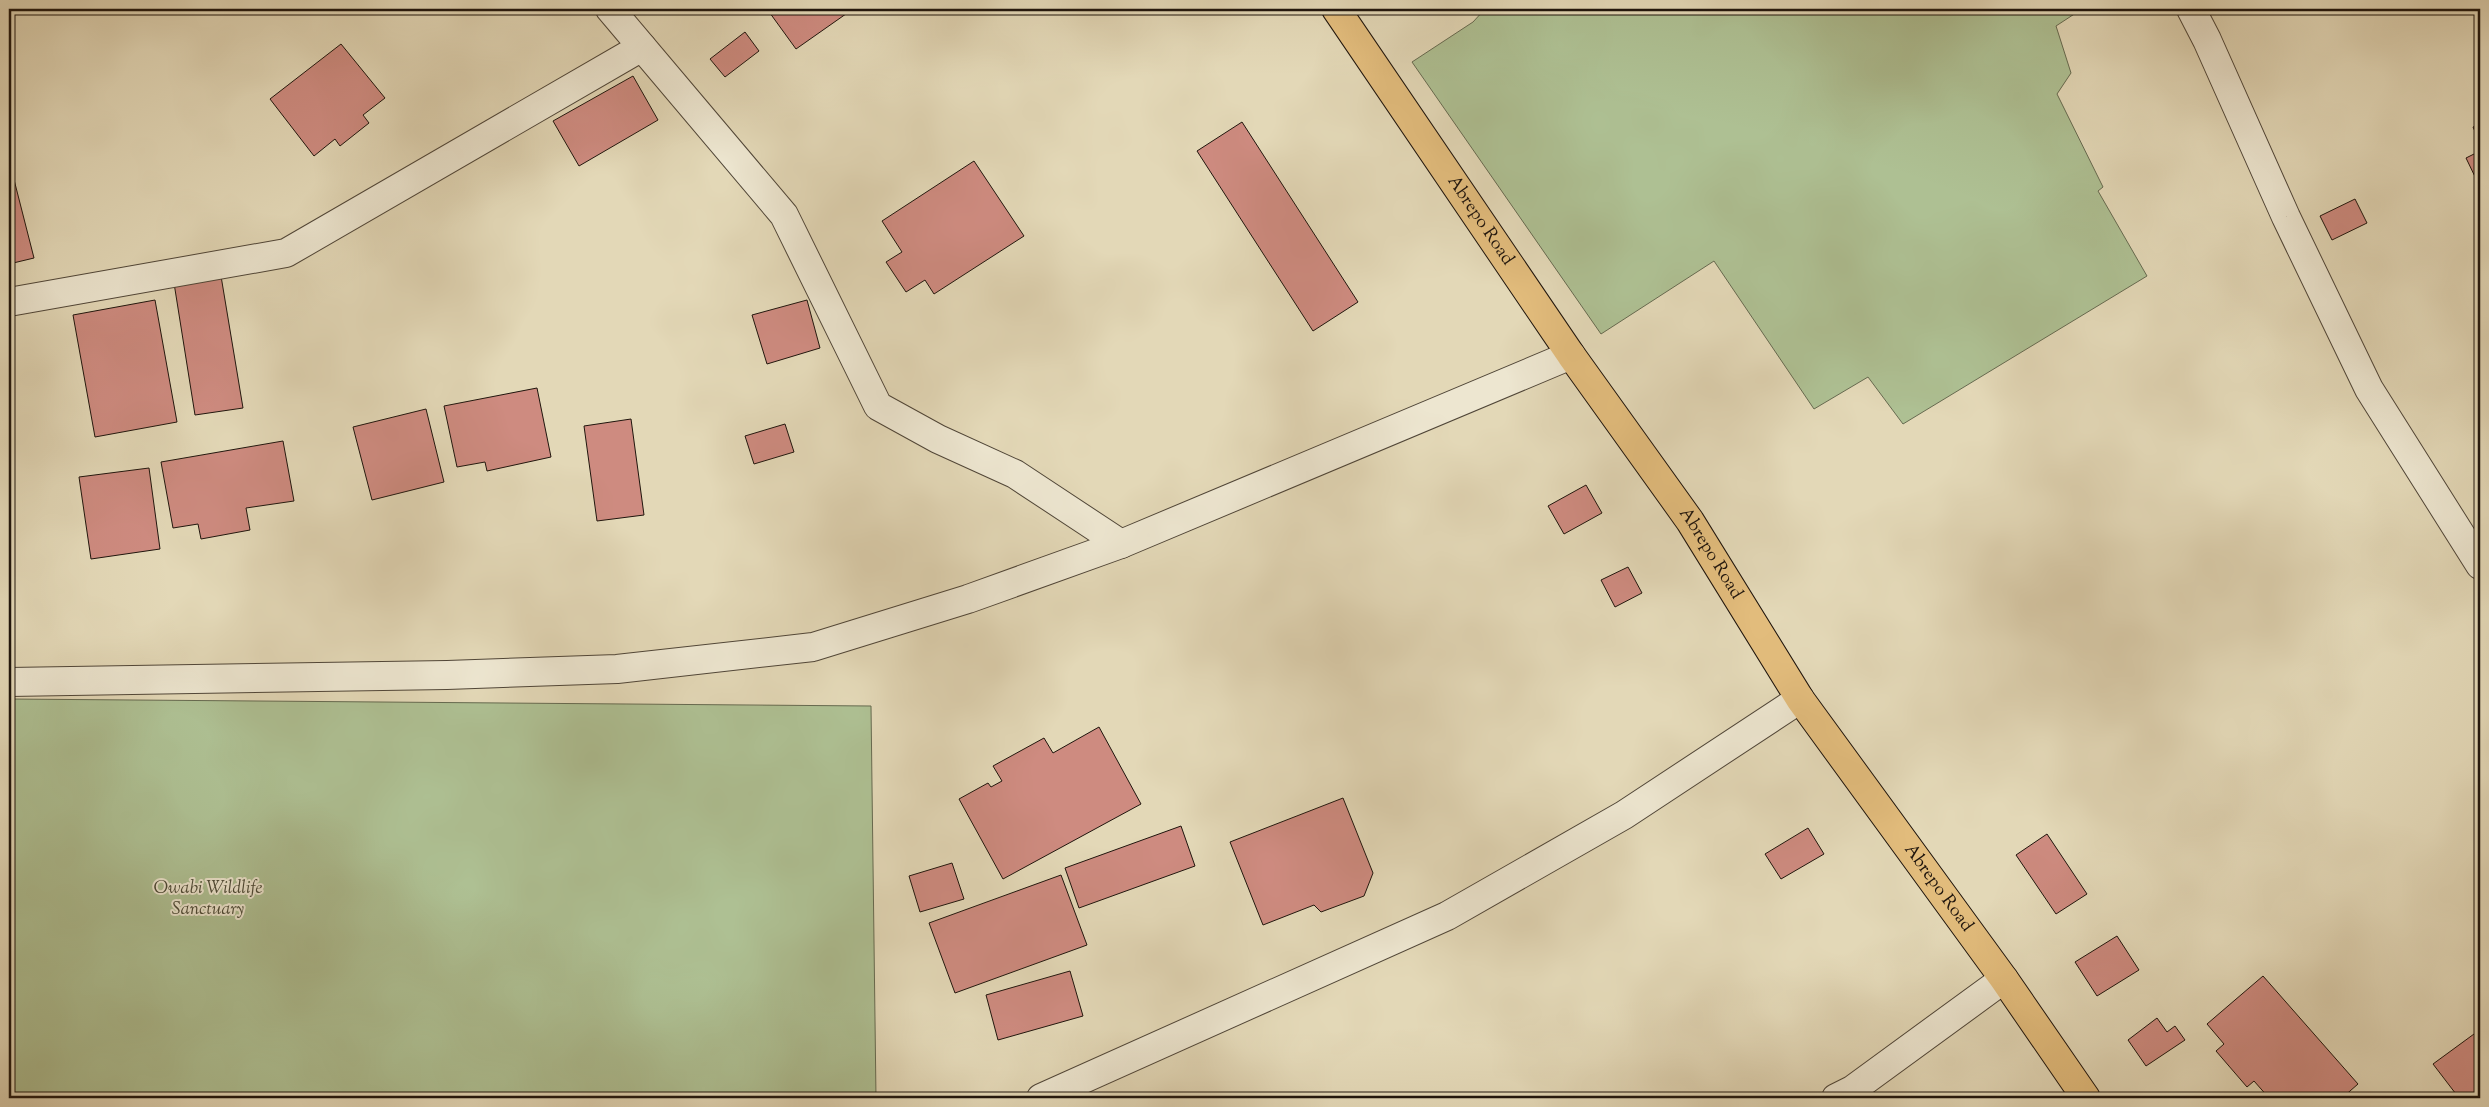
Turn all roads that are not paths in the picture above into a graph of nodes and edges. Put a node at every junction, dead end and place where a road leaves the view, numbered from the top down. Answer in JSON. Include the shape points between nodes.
{"nodes":[{"id":1,"x":610,"y":9,"type":"edge"},
{"id":2,"x":1336,"y":9,"type":"edge"},
{"id":3,"x":2191,"y":9,"type":"edge"},
{"id":4,"x":642,"y":47,"type":"junction"},
{"id":5,"x":9,"y":302,"type":"edge"},
{"id":6,"x":1571,"y":355,"type":"junction"},
{"id":7,"x":1120,"y":544,"type":"junction"},
{"id":8,"x":2480,"y":565,"type":"edge"},
{"id":9,"x":9,"y":682,"type":"edge"},
{"id":10,"x":1800,"y":699,"type":"junction"},
{"id":11,"x":2004,"y":979,"type":"junction"},
{"id":12,"x":1041,"y":1098,"type":"edge"},
{"id":13,"x":1836,"y":1098,"type":"edge"},
{"id":14,"x":2086,"y":1098,"type":"edge"}],
"edges":[{"from":1,"to":4,"type":"street"},
{"from":2,"to":6,"type":"main road","name":"Abrepo Road"},
{"from":3,"to":8,"type":"street","via":[[2369,390]]},
{"from":4,"to":5,"type":"street","via":[[286,253]]},
{"from":4,"to":7,"type":"street","via":[[784,215],[878,406],[938,439],[1015,474]]},
{"from":6,"to":7,"type":"street"},
{"from":6,"to":10,"type":"main road","name":"Abrepo Road","via":[[1690,521]]},
{"from":7,"to":9,"type":"street","via":[[968,599],[813,647],[617,669]]},
{"from":10,"to":11,"type":"main road","name":"Abrepo Road"},
{"from":10,"to":12,"type":"street","via":[[1624,815],[1448,916]]},
{"from":11,"to":13,"type":"street","via":[[1852,1090]]},
{"from":11,"to":14,"type":"main road","name":"Abrepo Road"}]}
